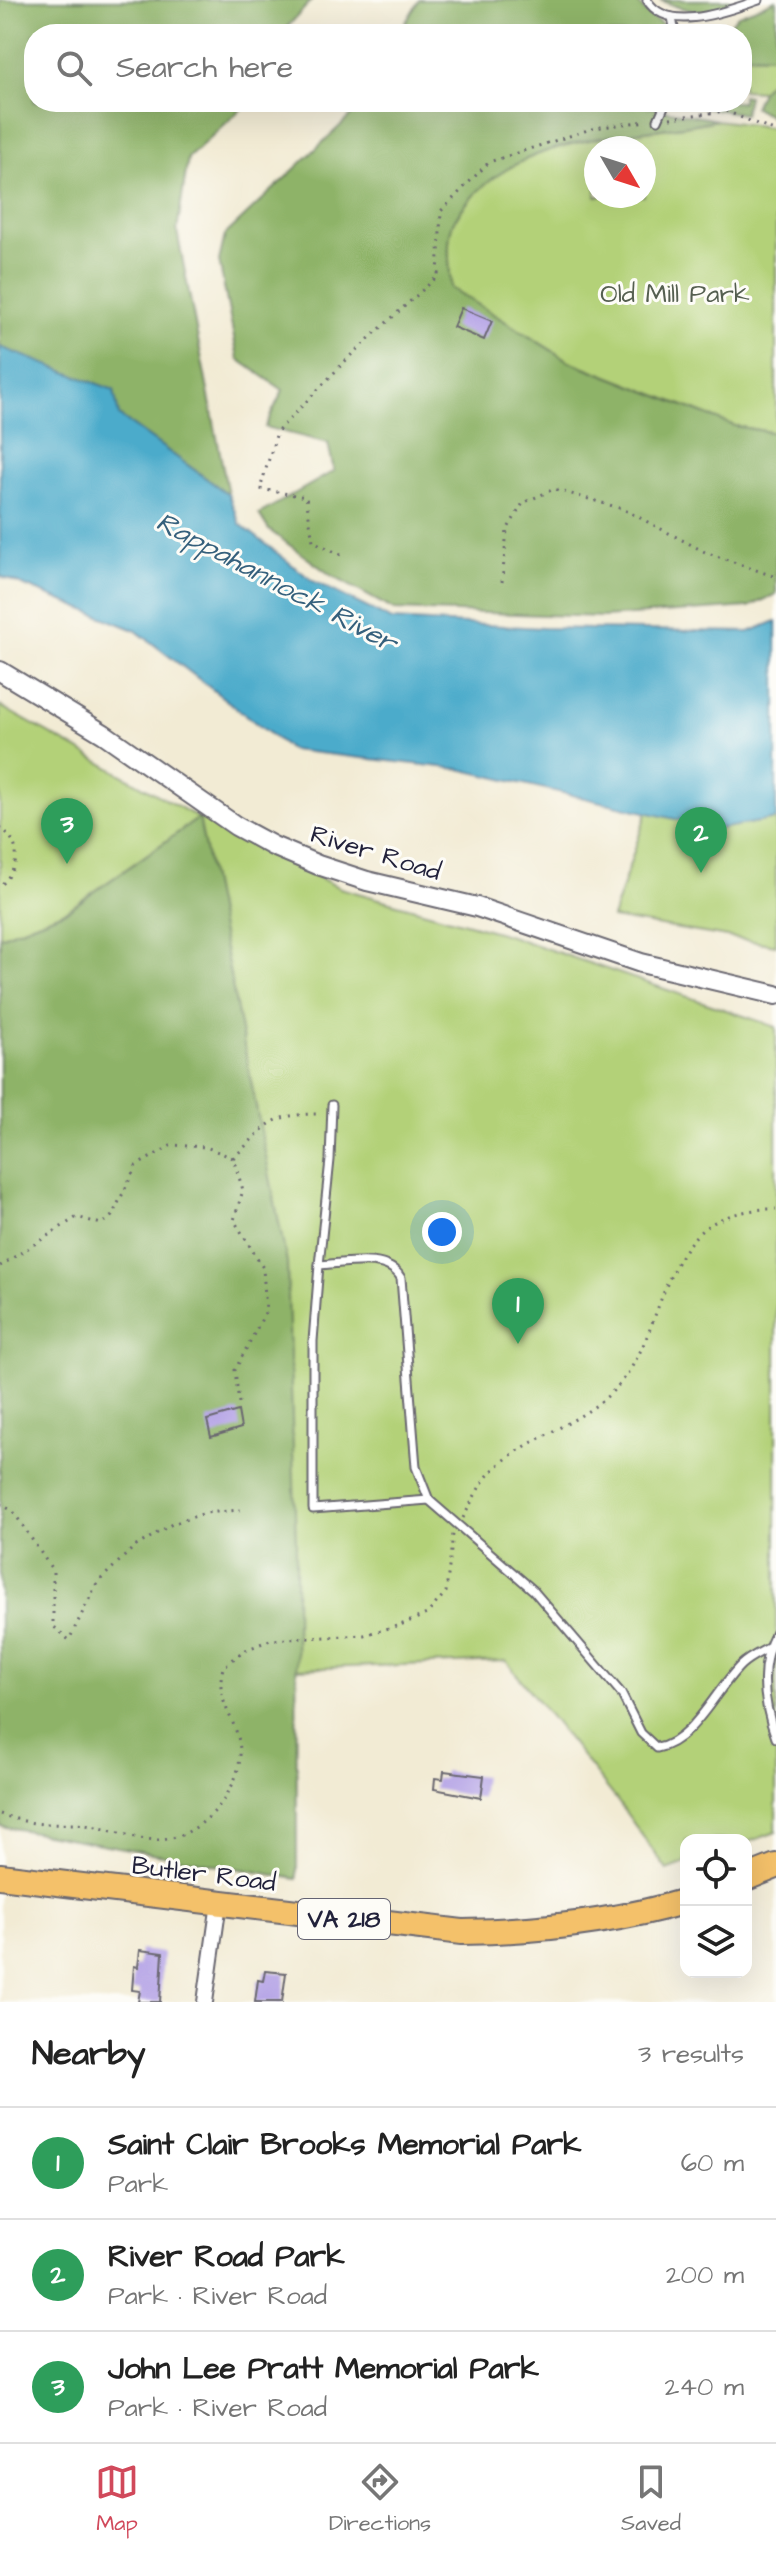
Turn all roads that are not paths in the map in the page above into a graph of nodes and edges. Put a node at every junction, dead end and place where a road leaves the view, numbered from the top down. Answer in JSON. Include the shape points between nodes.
{"nodes":[{"id":1,"x":647,"y":0,"type":"edge"},
{"id":2,"x":759,"y":0,"type":"edge"},
{"id":3,"x":672,"y":17,"type":"junction"},
{"id":4,"x":673,"y":24,"type":"edge"},
{"id":5,"x":662,"y":112,"type":"edge"},
{"id":6,"x":658,"y":120,"type":"road end"},
{"id":7,"x":0,"y":671,"type":"edge"},
{"id":8,"x":776,"y":995,"type":"edge"},
{"id":9,"x":332,"y":1105,"type":"dead end"},
{"id":10,"x":319,"y":1265,"type":"junction"},
{"id":11,"x":429,"y":1500,"type":"junction"},
{"id":12,"x":776,"y":1632,"type":"edge"},
{"id":13,"x":768,"y":1648,"type":"junction"},
{"id":14,"x":776,"y":1738,"type":"edge"},
{"id":15,"x":776,"y":1866,"type":"edge"},
{"id":16,"x":0,"y":1876,"type":"edge"},
{"id":17,"x":752,"y":1876,"type":"edge"},
{"id":18,"x":219,"y":1903,"type":"junction"},
{"id":19,"x":680,"y":1903,"type":"edge"},
{"id":20,"x":205,"y":2002,"type":"edge"}],
"edges":[{"from":1,"to":3,"type":"lane"},
{"from":2,"to":3,"type":"lane","via":[[713,16]]},
{"from":3,"to":4,"type":"lane"},
{"from":5,"to":6,"type":"lane"},
{"from":7,"to":8,"type":"street","name":"River Road","via":[[104,734],[236,826],[318,865],[477,907],[641,963]]},
{"from":9,"to":10,"type":"lane"},
{"from":10,"to":11,"type":"lane","via":[[383,1263],[401,1278],[416,1467]]},
{"from":10,"to":11,"type":"lane","via":[[313,1341],[313,1509]]},
{"from":11,"to":13,"type":"lane","via":[[533,1590],[621,1693],[641,1733],[657,1748],[684,1735],[742,1663]]},
{"from":12,"to":13,"type":"lane"},
{"from":13,"to":14,"type":"lane","via":[[763,1692]]},
{"from":15,"to":17,"type":"main road"},
{"from":16,"to":18,"type":"main road","name":"Butler Road","number":"VA 218"},
{"from":18,"to":19,"type":"main road","name":"Butler Road","number":"VA 218","via":[[478,1932],[584,1925]]},
{"from":18,"to":20,"type":"street"}]}
